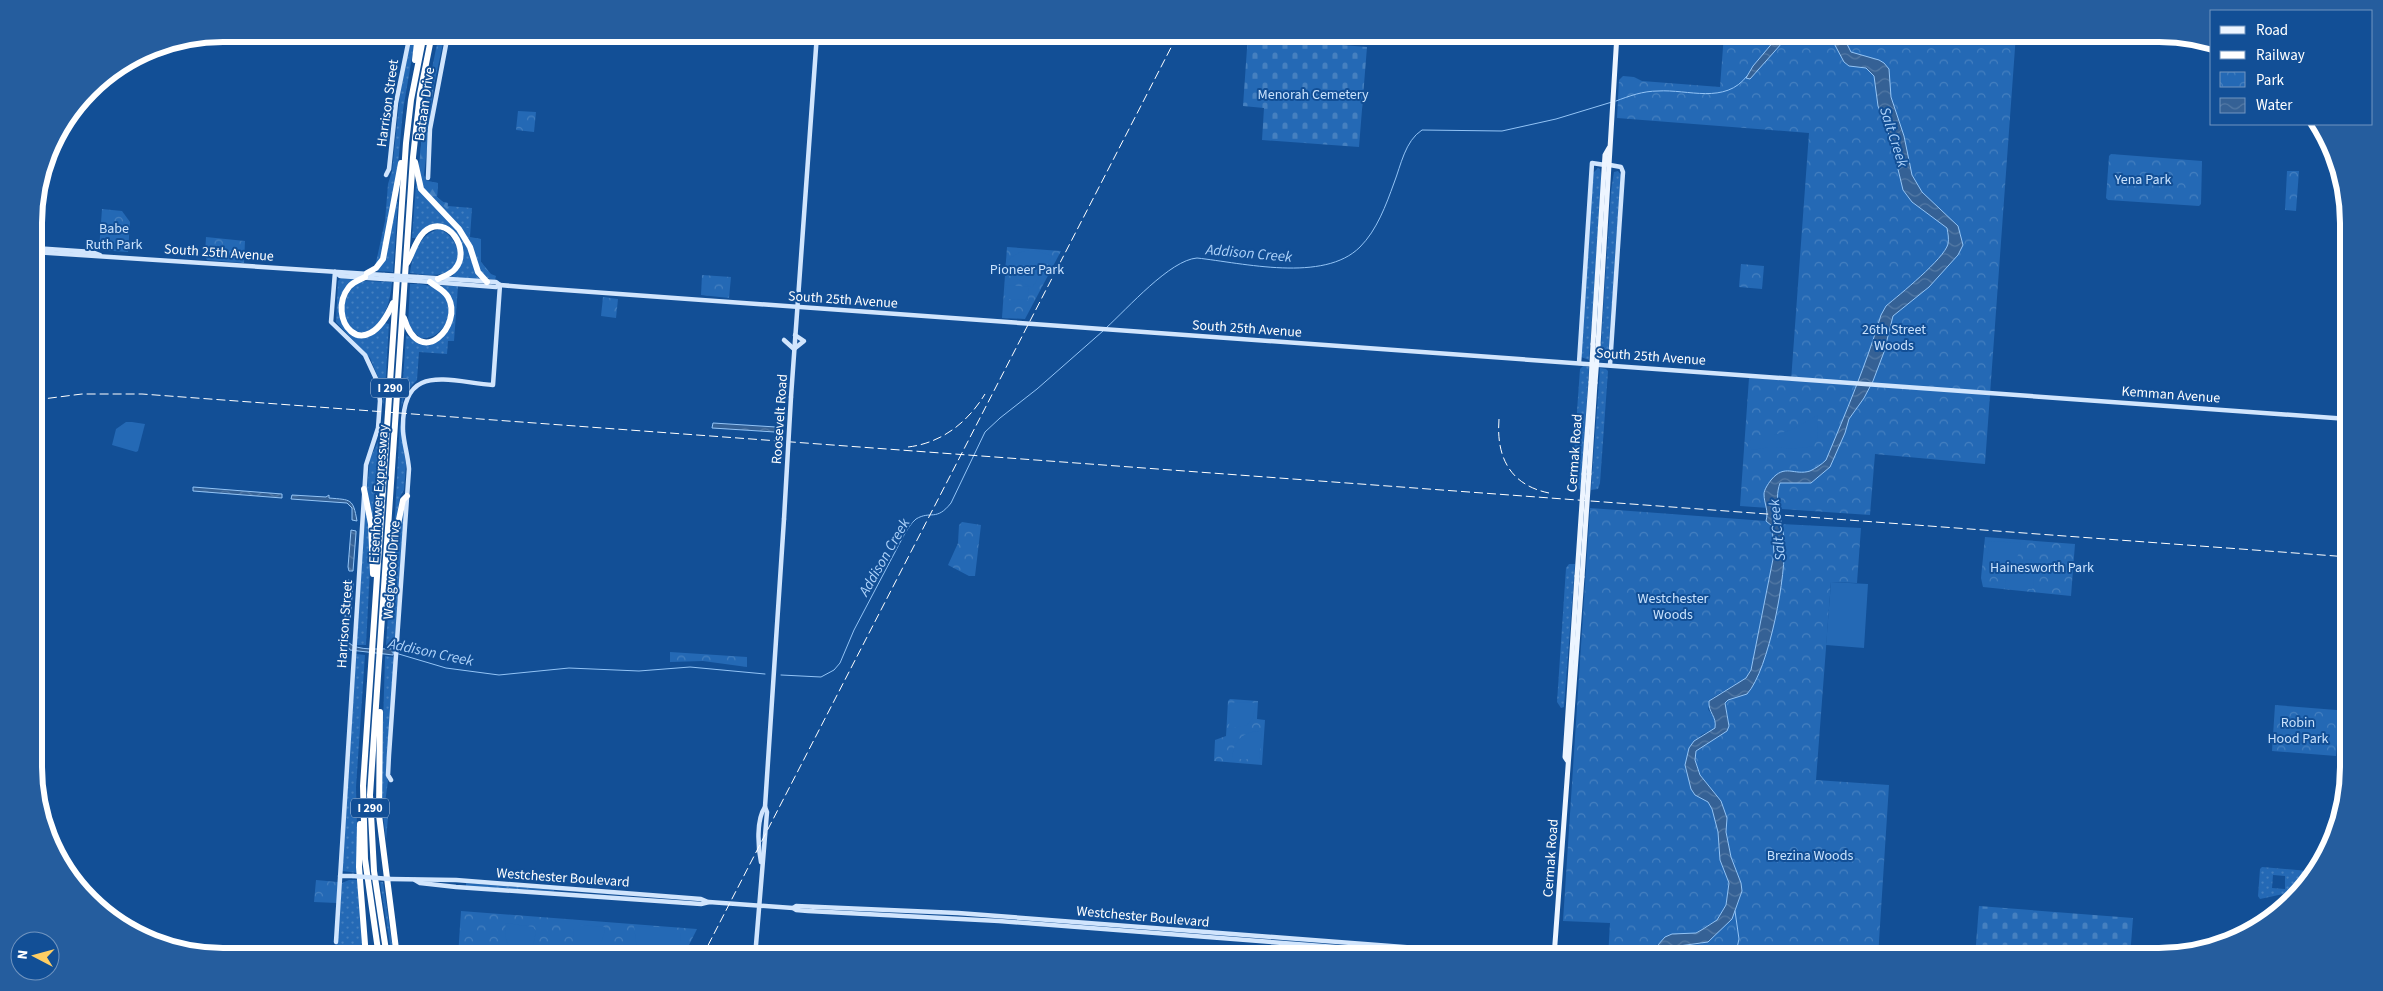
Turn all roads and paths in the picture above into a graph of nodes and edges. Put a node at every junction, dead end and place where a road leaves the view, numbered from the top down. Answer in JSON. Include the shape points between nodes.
{"nodes":[{"id":1,"x":408,"y":42,"type":"edge"},
{"id":2,"x":417,"y":42,"type":"edge"},
{"id":3,"x":422,"y":42,"type":"edge"},
{"id":4,"x":430,"y":42,"type":"edge"},
{"id":5,"x":446,"y":42,"type":"edge"},
{"id":6,"x":817,"y":42,"type":"edge"},
{"id":7,"x":1616,"y":42,"type":"edge"},
{"id":8,"x":416,"y":71,"type":"junction"},
{"id":9,"x":406,"y":143,"type":"junction"},
{"id":10,"x":413,"y":157,"type":"junction"},
{"id":11,"x":1607,"y":165,"type":"junction"},
{"id":12,"x":386,"y":175,"type":"dead end"},
{"id":13,"x":428,"y":178,"type":"dead end"},
{"id":14,"x":42,"y":249,"type":"edge"},
{"id":15,"x":42,"y":253,"type":"edge"},
{"id":16,"x":101,"y":255,"type":"junction"},
{"id":17,"x":406,"y":267,"type":"junction"},
{"id":18,"x":335,"y":272,"type":"junction"},
{"id":19,"x":366,"y":275,"type":"junction"},
{"id":20,"x":438,"y":278,"type":"junction"},
{"id":21,"x":418,"y":279,"type":"junction"},
{"id":22,"x":430,"y":282,"type":"junction"},
{"id":23,"x":487,"y":282,"type":"junction"},
{"id":24,"x":500,"y":285,"type":"junction"},
{"id":25,"x":396,"y":297,"type":"junction"},
{"id":26,"x":798,"y":308,"type":"junction"},
{"id":27,"x":402,"y":314,"type":"junction"},
{"id":28,"x":795,"y":335,"type":"junction"},
{"id":29,"x":794,"y":349,"type":"junction"},
{"id":30,"x":1579,"y":363,"type":"junction"},
{"id":31,"x":1610,"y":365,"type":"junction"},
{"id":32,"x":1992,"y":392,"type":"joint"},
{"id":33,"x":2340,"y":418,"type":"edge"},
{"id":34,"x":364,"y":488,"type":"junction"},
{"id":35,"x":407,"y":496,"type":"junction"},
{"id":36,"x":385,"y":570,"type":"junction"},
{"id":37,"x":376,"y":593,"type":"junction"},
{"id":38,"x":378,"y":678,"type":"junction"},
{"id":39,"x":391,"y":780,"type":"dead end"},
{"id":40,"x":362,"y":816,"type":"junction"},
{"id":41,"x":340,"y":876,"type":"junction"},
{"id":42,"x":758,"y":906,"type":"junction"},
{"id":43,"x":793,"y":908,"type":"junction"},
{"id":44,"x":336,"y":942,"type":"dead end"},
{"id":45,"x":365,"y":948,"type":"edge"},
{"id":46,"x":378,"y":948,"type":"edge"},
{"id":47,"x":386,"y":948,"type":"edge"},
{"id":48,"x":396,"y":948,"type":"edge"},
{"id":49,"x":756,"y":948,"type":"edge"},
{"id":50,"x":1348,"y":948,"type":"edge"},
{"id":51,"x":1418,"y":948,"type":"edge"},
{"id":52,"x":1555,"y":948,"type":"edge"}],
"edges":[{"from":1,"to":12,"type":"street","name":"Harrison Street"},
{"from":2,"to":8,"type":"highway"},
{"from":3,"to":8,"type":"highway","name":"Eisenhower Expressway","number":"I 290"},
{"from":4,"to":10,"type":"highway","name":"Eisenhower Expressway","number":"I 290","via":[[420,94]]},
{"from":5,"to":13,"type":"street","name":"Bataan Drive","via":[[430,129]]},
{"from":6,"to":26,"type":"street","name":"Roosevelt Road"},
{"from":7,"to":11,"type":"main road","name":"Cermak Road","via":[[1609,148],[1605,155]]},
{"from":8,"to":9,"type":"highway","name":"Eisenhower Expressway","number":"I 290"},
{"from":9,"to":19,"type":"highway","via":[[383,259]]},
{"from":9,"to":25,"type":"highway","name":"Eisenhower Expressway","number":"I 290"},
{"from":10,"to":17,"type":"highway","name":"Eisenhower Expressway","number":"I 290"},
{"from":10,"to":23,"type":"highway","via":[[422,189],[459,229],[470,247],[478,272]]},
{"from":11,"to":30,"type":"street","via":[[1592,163]]},
{"from":11,"to":31,"type":"street","via":[[1621,168],[1623,172]]},
{"from":11,"to":52,"type":"main road","name":"Cermak Road","bridge":true},
{"from":14,"to":16,"type":"street","name":"South 25th Avenue"},
{"from":15,"to":16,"type":"street","name":"South 25th Avenue"},
{"from":16,"to":18,"type":"street","name":"South 25th Avenue"},
{"from":17,"to":20,"type":"highway","via":[[422,234],[434,227],[446,228],[458,240],[460,259],[454,271]]},
{"from":17,"to":27,"type":"highway","name":"Eisenhower Expressway","number":"I 290"},
{"from":18,"to":19,"type":"street","name":"South 25th Avenue","via":[[340,276]]},
{"from":18,"to":34,"type":"street","name":"Harrison Street","via":[[331,322],[369,361],[379,389],[378,428],[367,459]]},
{"from":19,"to":21,"type":"street","name":"South 25th Avenue","bridge":true},
{"from":19,"to":25,"type":"highway","via":[[350,285],[343,300],[343,320],[351,332],[364,336],[376,331]]},
{"from":20,"to":21,"type":"street","name":"South 25th Avenue"},
{"from":20,"to":23,"type":"street","name":"South 25th Avenue"},
{"from":21,"to":22,"type":"street","name":"South 25th Avenue"},
{"from":22,"to":24,"type":"street","name":"South 25th Avenue"},
{"from":22,"to":27,"type":"highway","via":[[443,291],[450,302],[450,320],[443,333],[432,341],[416,340],[408,333]]},
{"from":23,"to":24,"type":"street","name":"South 25th Avenue"},
{"from":24,"to":26,"type":"street","name":"South 25th Avenue"},
{"from":24,"to":35,"type":"street","name":"Wedgwood Drive","via":[[493,385],[421,382],[406,398],[403,430],[409,461]]},
{"from":25,"to":37,"type":"highway","name":"Eisenhower Expressway","number":"I 290"},
{"from":26,"to":28,"type":"street","name":"Roosevelt Road"},
{"from":26,"to":30,"type":"street","name":"South 25th Avenue"},
{"from":27,"to":36,"type":"highway","name":"Eisenhower Expressway","number":"I 290"},
{"from":28,"to":29,"type":"street","name":"Roosevelt Road"},
{"from":28,"to":29,"type":"street","via":[[804,341]]},
{"from":28,"to":29,"type":"street","via":[[784,340]]},
{"from":29,"to":42,"type":"street","name":"Roosevelt Road","bridge":true,"via":[[767,812]]},
{"from":30,"to":31,"type":"street","name":"South 25th Avenue"},
{"from":31,"to":32,"type":"street","name":"South 25th Avenue"},
{"from":32,"to":33,"type":"street","name":"Kemman Avenue"},
{"from":34,"to":37,"type":"highway","via":[[371,524]]},
{"from":34,"to":41,"type":"street","name":"Harrison Street"},
{"from":35,"to":36,"type":"highway","via":[[403,500],[391,558]]},
{"from":35,"to":39,"type":"street","name":"Wedgwood Drive","via":[[388,775]]},
{"from":36,"to":38,"type":"highway","name":"Eisenhower Expressway","number":"I 290"},
{"from":37,"to":40,"type":"highway","name":"Eisenhower Expressway","number":"I 290"},
{"from":38,"to":47,"type":"highway","name":"Eisenhower Expressway","number":"I 290","via":[[370,828]]},
{"from":38,"to":48,"type":"highway","via":[[381,689],[379,815]]},
{"from":40,"to":45,"type":"highway","via":[[358,839]]},
{"from":40,"to":46,"type":"highway","name":"Eisenhower Expressway","number":"I 290","via":[[366,876]]},
{"from":41,"to":42,"type":"street","name":"Westchester Boulevard","bridge":true,"via":[[486,882]]},
{"from":41,"to":44,"type":"street","name":"Harrison Street"},
{"from":42,"to":43,"type":"street","name":"Westchester Boulevard"},
{"from":42,"to":49,"type":"street","name":"Roosevelt Road"},
{"from":43,"to":50,"type":"street","name":"Westchester Boulevard"},
{"from":43,"to":51,"type":"street","name":"Westchester Boulevard","via":[[958,912]]}]}
